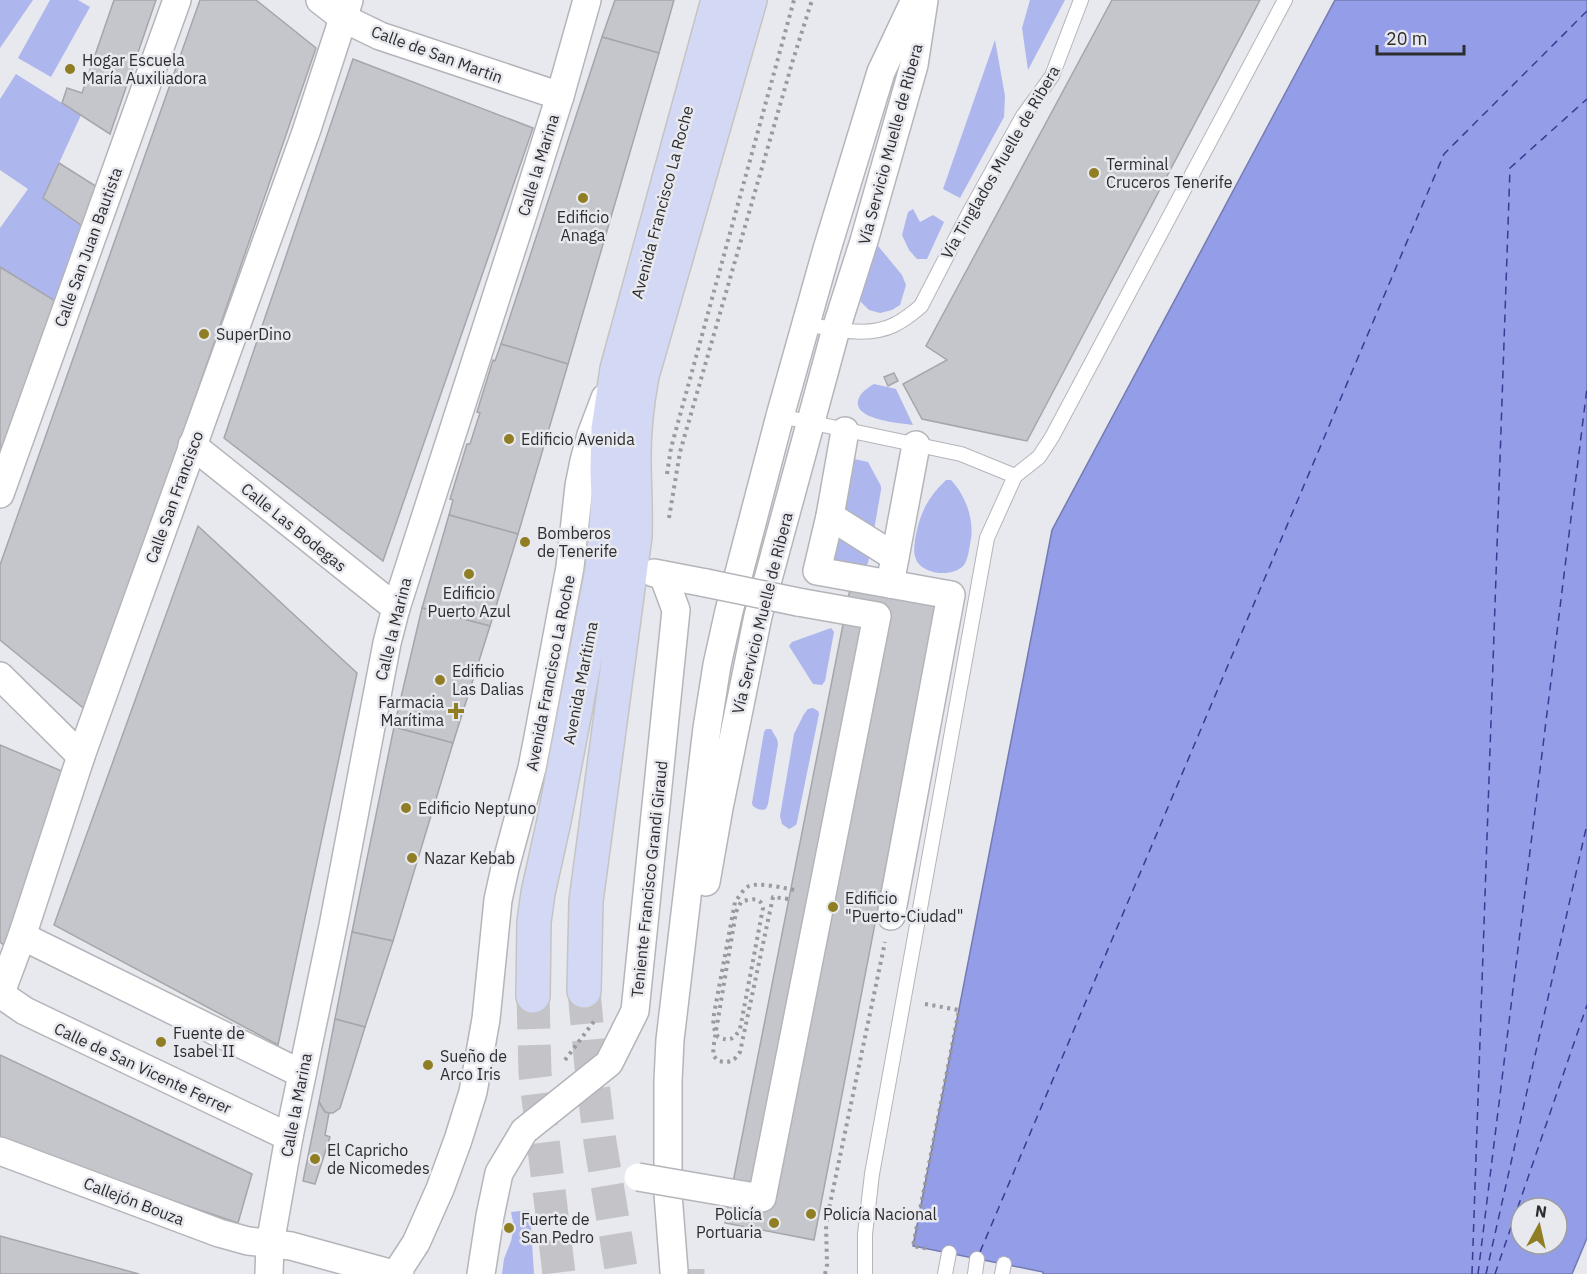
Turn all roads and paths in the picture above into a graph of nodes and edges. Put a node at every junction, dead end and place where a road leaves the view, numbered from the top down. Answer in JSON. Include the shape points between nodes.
{"nodes":[{"id":1,"x":177,"y":0,"type":"edge"},
{"id":2,"x":320,"y":0,"type":"edge"},
{"id":3,"x":587,"y":0,"type":"edge"},
{"id":4,"x":717,"y":0,"type":"edge"},
{"id":5,"x":750,"y":0,"type":"edge"},
{"id":6,"x":794,"y":0,"type":"edge"},
{"id":7,"x":812,"y":0,"type":"edge"},
{"id":8,"x":915,"y":0,"type":"edge"},
{"id":9,"x":924,"y":0,"type":"edge"},
{"id":10,"x":1081,"y":0,"type":"edge"},
{"id":11,"x":1285,"y":0,"type":"edge"},
{"id":12,"x":346,"y":9,"type":"edge"},
{"id":13,"x":560,"y":96,"type":"junction"},
{"id":14,"x":806,"y":324,"type":"junction"},
{"id":15,"x":836,"y":329,"type":"junction"},
{"id":16,"x":629,"y":373,"type":"junction"},
{"id":17,"x":780,"y":416,"type":"junction"},
{"id":18,"x":810,"y":423,"type":"junction"},
{"id":19,"x":846,"y":431,"type":"junction"},
{"id":20,"x":192,"y":445,"type":"junction"},
{"id":21,"x":916,"y":445,"type":"junction"},
{"id":22,"x":1015,"y":476,"type":"junction"},
{"id":23,"x":667,"y":480,"type":"dead end"},
{"id":24,"x":0,"y":494,"type":"edge"},
{"id":25,"x":830,"y":516,"type":"junction"},
{"id":26,"x":668,"y":522,"type":"dead end"},
{"id":27,"x":895,"y":558,"type":"junction"},
{"id":28,"x":890,"y":584,"type":"junction"},
{"id":29,"x":396,"y":608,"type":"junction"},
{"id":30,"x":0,"y":676,"type":"edge"},
{"id":31,"x":81,"y":756,"type":"junction"},
{"id":32,"x":822,"y":894,"type":"junction"},
{"id":33,"x":788,"y":899,"type":"dead end"},
{"id":34,"x":891,"y":916,"type":"joint"},
{"id":35,"x":22,"y":936,"type":"junction"},
{"id":36,"x":584,"y":991,"type":"tunnel mouth"},
{"id":37,"x":0,"y":995,"type":"edge"},
{"id":38,"x":533,"y":996,"type":"tunnel mouth"},
{"id":39,"x":903,"y":1000,"type":"junction"},
{"id":40,"x":302,"y":1074,"type":"junction"},
{"id":41,"x":289,"y":1137,"type":"junction"},
{"id":42,"x":0,"y":1151,"type":"edge"},
{"id":43,"x":638,"y":1177,"type":"dead end"},
{"id":44,"x":270,"y":1244,"type":"junction"},
{"id":45,"x":949,"y":1253,"type":"joint"},
{"id":46,"x":977,"y":1259,"type":"dead end"},
{"id":47,"x":269,"y":1274,"type":"edge"},
{"id":48,"x":393,"y":1274,"type":"edge"},
{"id":49,"x":399,"y":1274,"type":"edge"},
{"id":50,"x":481,"y":1274,"type":"edge"},
{"id":51,"x":825,"y":1274,"type":"edge"},
{"id":52,"x":865,"y":1274,"type":"edge"},
{"id":53,"x":945,"y":1274,"type":"edge"},
{"id":54,"x":975,"y":1274,"type":"edge"}],
"edges":[{"from":1,"to":24,"type":"street","name":"Calle San Juan Bautista"},
{"from":2,"to":12,"type":"street","name":"Calle de San Martin"},
{"from":3,"to":13,"type":"street","name":"Calle la Marina"},
{"from":4,"to":16,"type":"main road","name":"Avenida Francisco La Roche"},
{"from":5,"to":16,"type":"main road","name":"Avenida Francisco La Roche"},
{"from":6,"to":23,"type":"path","via":[[671,448]]},
{"from":7,"to":26,"type":"path","via":[[680,452]]},
{"from":8,"to":14,"type":"street","name":"Vía Servicio Muelle de Ribera","via":[[881,72]]},
{"from":9,"to":15,"type":"street","name":"Vía Servicio Muelle de Ribera","via":[[914,65]]},
{"from":10,"to":15,"type":"lane","name":"Vía Tinglados Muelle de Ribera","via":[[1052,76],[1023,116],[921,306],[908,317],[881,329]]},
{"from":11,"to":22,"type":"lane","via":[[1052,437],[1039,457]]},
{"from":12,"to":13,"type":"street","name":"Calle de San Martin","via":[[380,36]]},
{"from":12,"to":20,"type":"street","name":"Calle San Francisco","via":[[306,132]]},
{"from":13,"to":29,"type":"street","name":"Calle la Marina"},
{"from":14,"to":15,"type":"lane"},
{"from":14,"to":17,"type":"street","name":"Vía Servicio Muelle de Ribera"},
{"from":15,"to":18,"type":"street","name":"Vía Servicio Muelle de Ribera"},
{"from":16,"to":36,"type":"main road","name":"Avenida Marítima","via":[[635,428],[635,536],[586,901]]},
{"from":16,"to":38,"type":"main road","name":"Avenida Marítima","via":[[608,429],[602,570],[538,893],[533,932]]},
{"from":16,"to":49,"type":"street","name":"Avenida Francisco La Roche","via":[[591,435],[584,460],[572,556],[532,768],[498,900],[486,1019],[473,1092],[440,1190]]},
{"from":17,"to":18,"type":"lane"},
{"from":17,"to":18,"type":"street","name":"Vía Servicio Muelle de Ribera","via":[[717,665],[670,1040],[668,1194],[682,1270],[687,1241],[684,1085],[705,886],[758,616]]},
{"from":18,"to":19,"type":"lane"},
{"from":19,"to":21,"type":"lane"},
{"from":19,"to":25,"type":"street"},
{"from":20,"to":29,"type":"street","name":"Calle Las Bodegas"},
{"from":20,"to":31,"type":"street","name":"Calle San Francisco"},
{"from":21,"to":22,"type":"lane","via":[[961,454]]},
{"from":21,"to":27,"type":"street"},
{"from":22,"to":39,"type":"lane","via":[[987,538]]},
{"from":25,"to":27,"type":"street"},
{"from":25,"to":28,"type":"street","via":[[817,571]]},
{"from":27,"to":28,"type":"street"},
{"from":28,"to":34,"type":"street","via":[[951,595]]},
{"from":29,"to":40,"type":"street","name":"Calle la Marina"},
{"from":30,"to":31,"type":"street"},
{"from":31,"to":35,"type":"street","name":"Calle San Francisco"},
{"from":32,"to":33,"type":"path","via":[[750,885],[735,902],[714,1014],[713,1026],[718,1037],[723,1039],[735,1038],[740,1029],[764,908],[752,899],[741,902],[736,912],[717,1022],[716,1032],[714,1043],[713,1055],[718,1061],[728,1063],[740,1052],[773,897]]},
{"from":32,"to":43,"type":"street","bridge":true,"via":[[762,1198]]},
{"from":32,"to":50,"type":"street","name":"Teniente Francisco Grandi Giraud","bridge":true,"via":[[877,616],[658,574],[676,610],[635,1011],[609,1063],[524,1131],[499,1173]]},
{"from":34,"to":51,"type":"path","via":[[826,1223]]},
{"from":35,"to":37,"type":"street","name":"Calle San Francisco"},
{"from":35,"to":40,"type":"street"},
{"from":37,"to":41,"type":"street","name":"Calle de San Vicente Ferrer","via":[[25,1011]]},
{"from":39,"to":45,"type":"path","via":[[959,1010],[913,1246]]},
{"from":39,"to":52,"type":"lane","via":[[872,1174]]},
{"from":40,"to":41,"type":"street","name":"Calle la Marina"},
{"from":41,"to":44,"type":"street","name":"Calle la Marina"},
{"from":42,"to":44,"type":"street","name":"Callejón Bouza","via":[[219,1233]]},
{"from":44,"to":47,"type":"street","name":"Calle la Marina"},
{"from":44,"to":48,"type":"street","name":"Callejón Bouza","via":[[301,1248]]},
{"from":45,"to":53,"type":"lane"},
{"from":46,"to":54,"type":"lane"}]}
